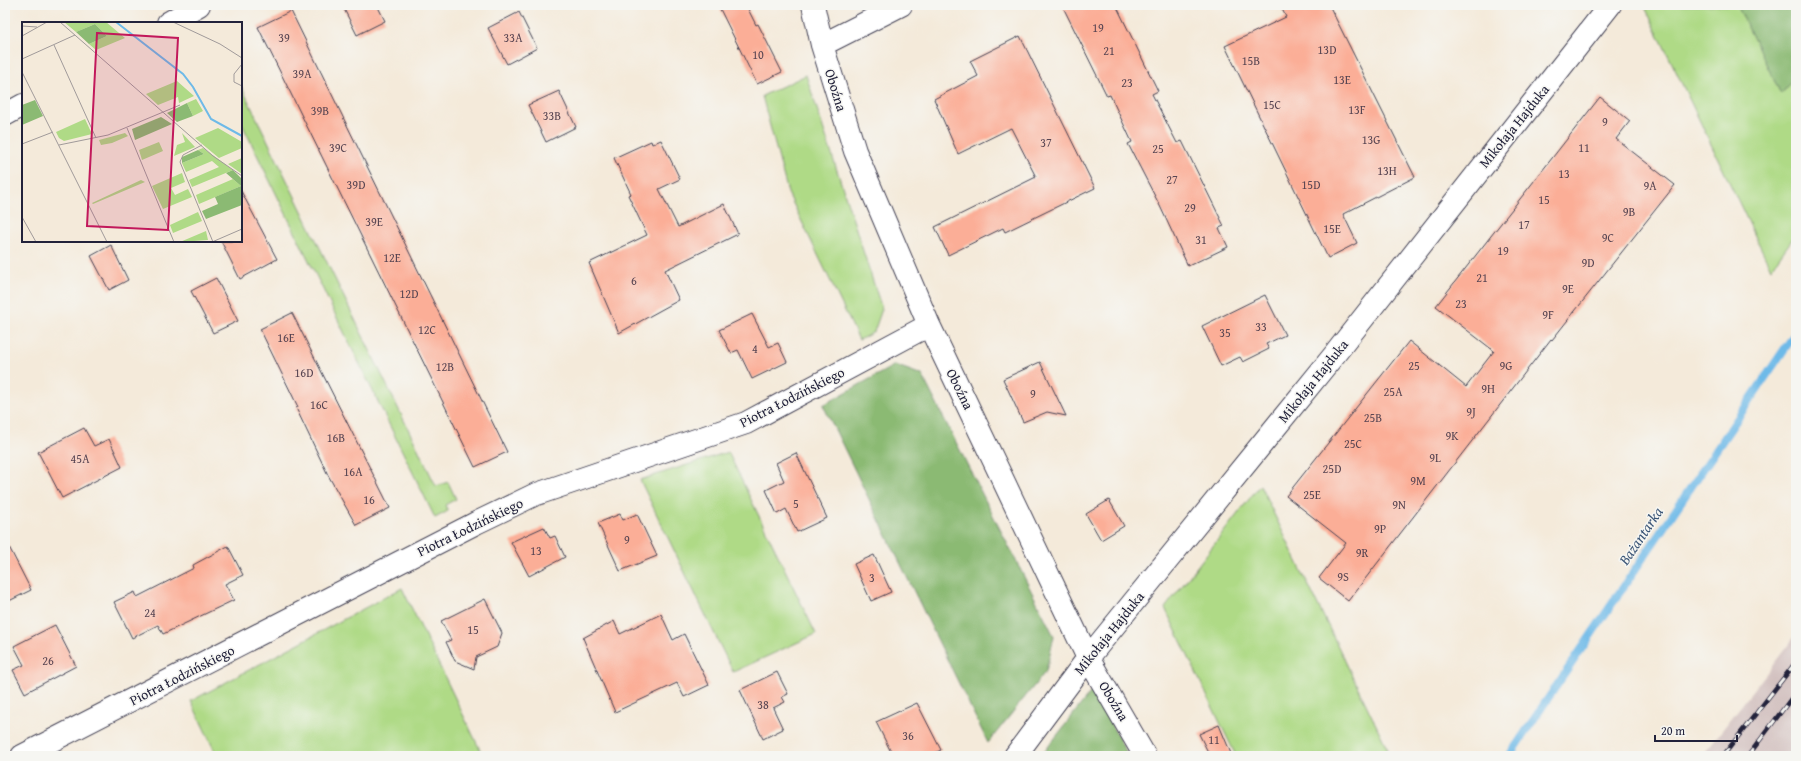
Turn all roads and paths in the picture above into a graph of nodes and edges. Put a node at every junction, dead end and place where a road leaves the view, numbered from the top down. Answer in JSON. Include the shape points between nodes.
{"nodes":[{"id":1,"x":199,"y":5,"type":"edge"},
{"id":2,"x":813,"y":5,"type":"edge"},
{"id":3,"x":901,"y":5,"type":"edge"},
{"id":4,"x":1610,"y":5,"type":"edge"},
{"id":5,"x":170,"y":22,"type":"edge"},
{"id":6,"x":822,"y":45,"type":"junction"},
{"id":7,"x":22,"y":106,"type":"edge"},
{"id":8,"x":5,"y":115,"type":"edge"},
{"id":9,"x":929,"y":325,"type":"junction"},
{"id":10,"x":1088,"y":658,"type":"junction"},
{"id":11,"x":22,"y":756,"type":"edge"},
{"id":12,"x":1015,"y":756,"type":"edge"},
{"id":13,"x":1145,"y":756,"type":"edge"}],
"edges":[{"from":1,"to":5,"type":"street"},
{"from":2,"to":6,"type":"street","name":"Oboźna"},
{"from":3,"to":6,"type":"street"},
{"from":4,"to":10,"type":"street","name":"Mikołaja Hajduka","via":[[1335,354]]},
{"from":6,"to":9,"type":"street","name":"Oboźna","via":[[855,151]]},
{"from":7,"to":8,"type":"street"},
{"from":9,"to":10,"type":"street","name":"Oboźna"},
{"from":9,"to":11,"type":"street","name":"Piotra Łodzińskiego","via":[[746,423],[534,495]]},
{"from":10,"to":12,"type":"street","name":"Mikołaja Hajduka"},
{"from":10,"to":13,"type":"street","name":"Oboźna"}]}
